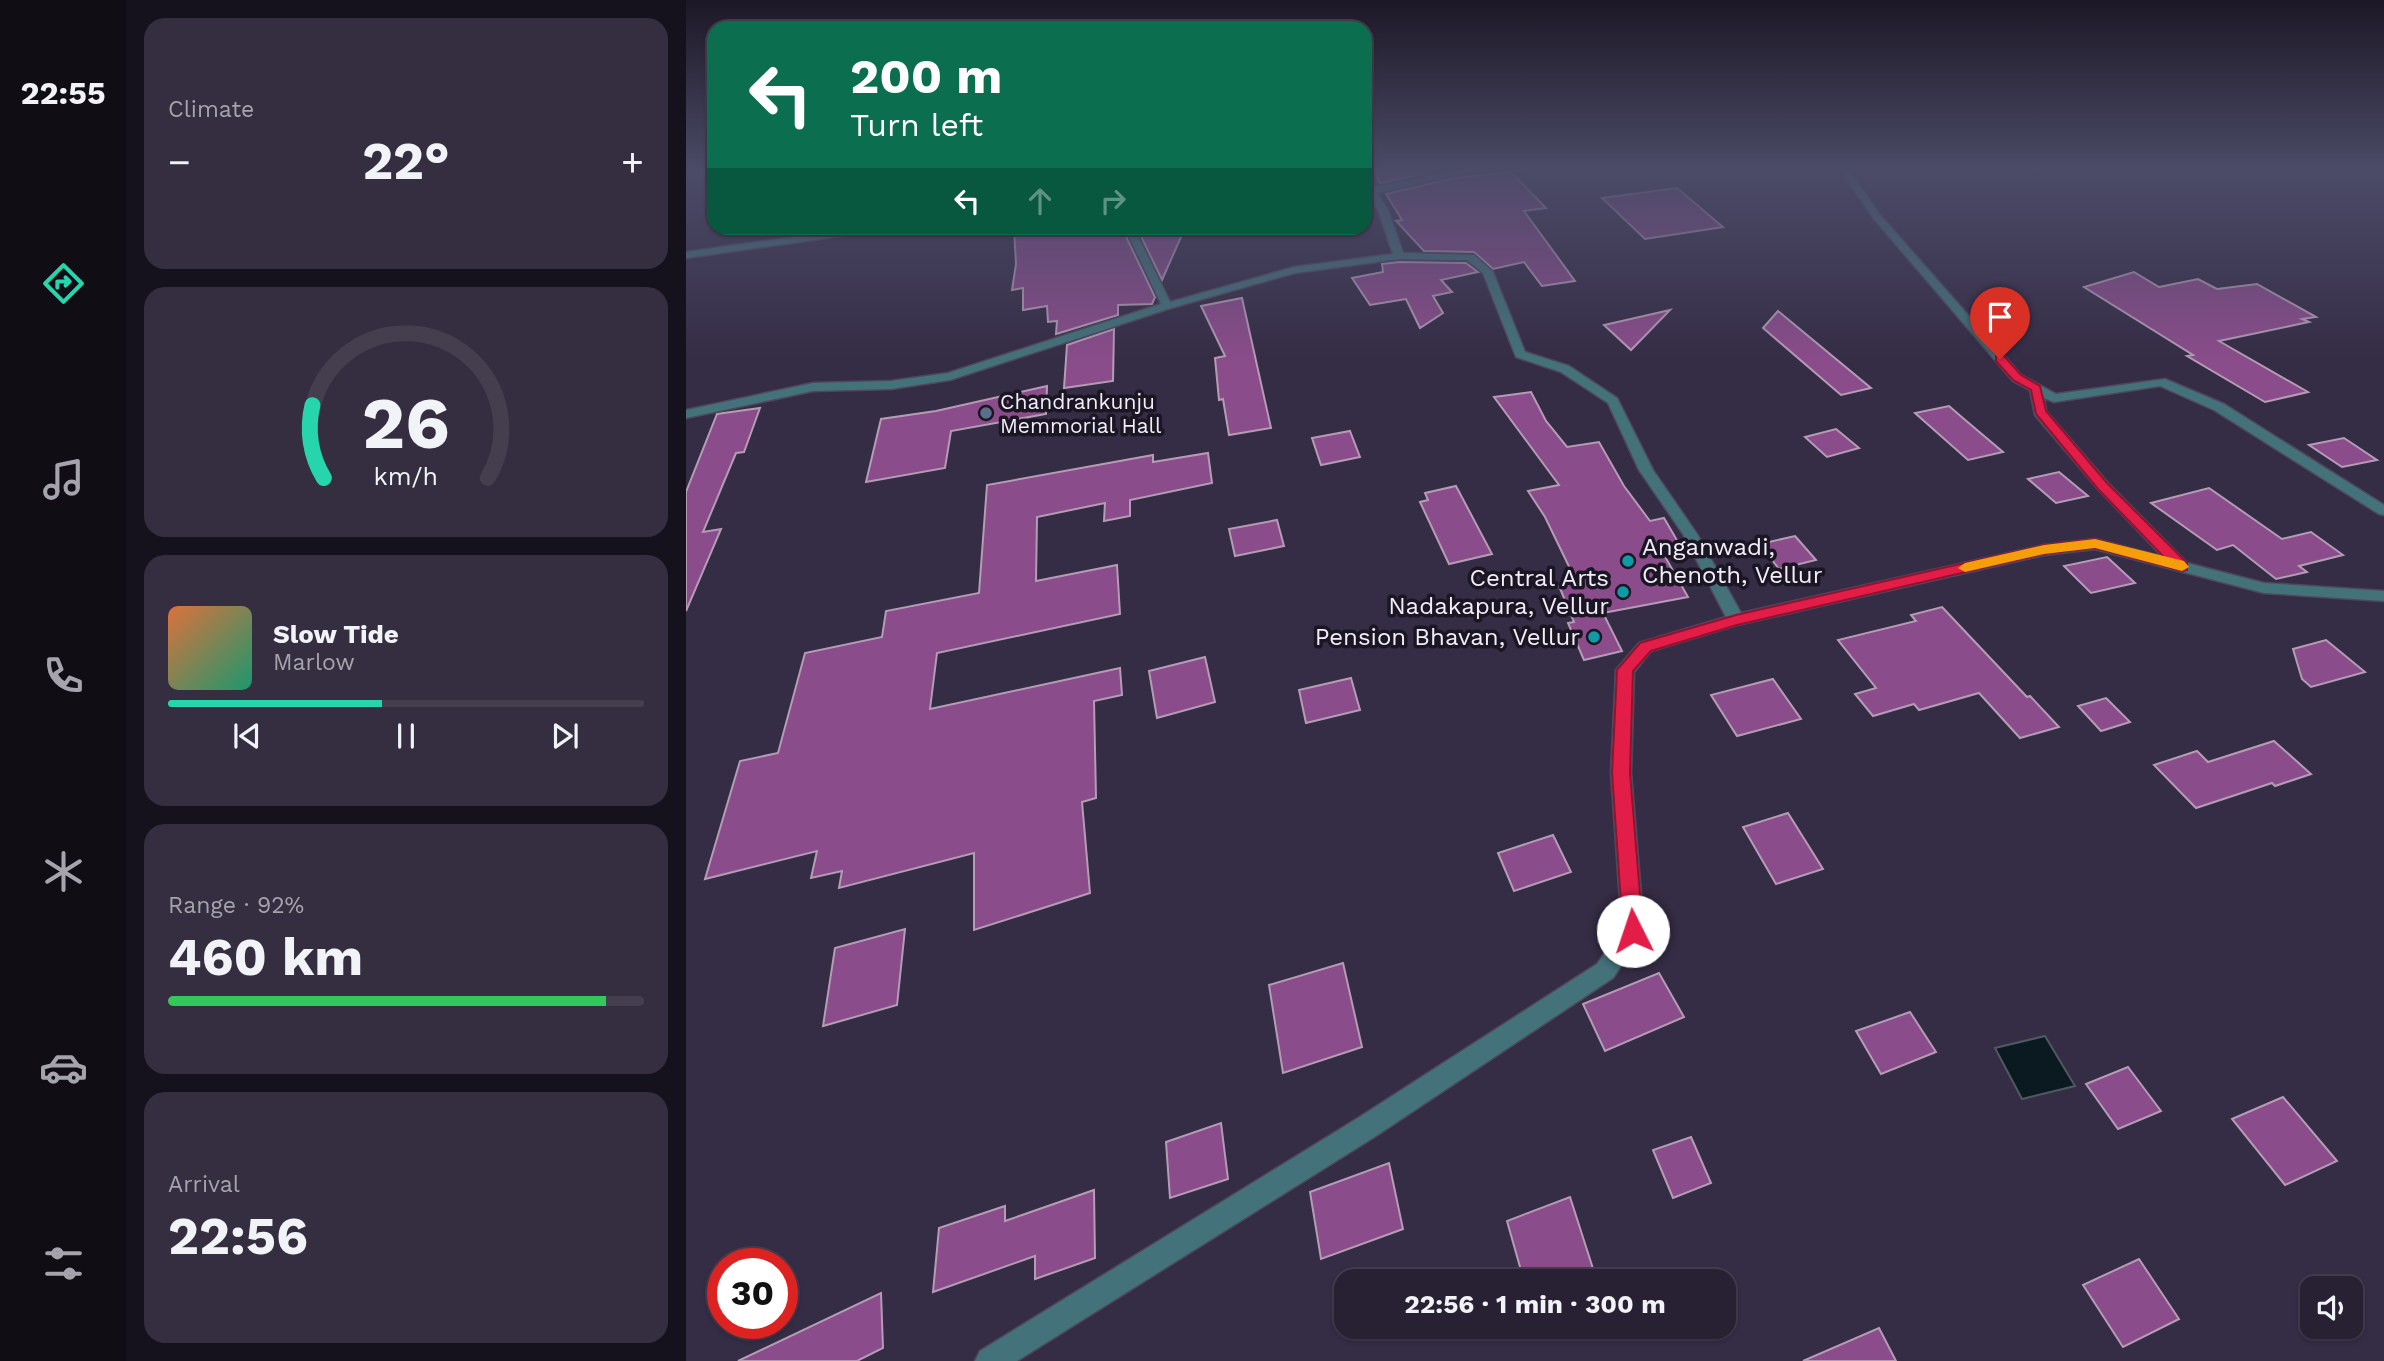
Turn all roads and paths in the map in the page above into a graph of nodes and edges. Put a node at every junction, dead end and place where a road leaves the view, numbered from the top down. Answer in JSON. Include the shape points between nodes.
{"nodes":[{"id":1,"x":826,"y":235,"type":"edge"},
{"id":2,"x":1132,"y":235,"type":"edge"},
{"id":3,"x":1392,"y":235,"type":"edge"},
{"id":4,"x":1892,"y":235,"type":"edge"},
{"id":5,"x":686,"y":255,"type":"edge"},
{"id":6,"x":1399,"y":256,"type":"junction"},
{"id":7,"x":1167,"y":306,"type":"junction"},
{"id":8,"x":2036,"y":388,"type":"junction"},
{"id":9,"x":686,"y":414,"type":"edge"},
{"id":10,"x":2384,"y":510,"type":"edge"},
{"id":11,"x":2182,"y":567,"type":"junction"},
{"id":12,"x":2384,"y":596,"type":"edge"},
{"id":13,"x":1736,"y":620,"type":"junction"},
{"id":14,"x":990,"y":1361,"type":"edge"}],
"edges":[{"from":1,"to":5,"type":"street"},
{"from":2,"to":7,"type":"street"},
{"from":3,"to":6,"type":"street"},
{"from":4,"to":8,"type":"street","via":[[2017,377]]},
{"from":6,"to":7,"type":"street","via":[[1294,270]]},
{"from":6,"to":13,"type":"street","via":[[1470,257],[1488,271],[1520,354],[1565,369],[1613,401],[1646,470],[1690,534]]},
{"from":7,"to":9,"type":"street","via":[[950,376],[891,385],[813,387]]},
{"from":8,"to":10,"type":"street","via":[[2054,398],[2161,382],[2219,407]]},
{"from":8,"to":11,"type":"street","via":[[2040,412],[2103,486]]},
{"from":11,"to":12,"type":"street","via":[[2264,588]]},
{"from":11,"to":13,"type":"street","via":[[2095,544],[2044,550]]},
{"from":13,"to":14,"type":"street","via":[[1645,647],[1625,670],[1621,773],[1633,931],[1605,971],[1367,1127]]}]}
